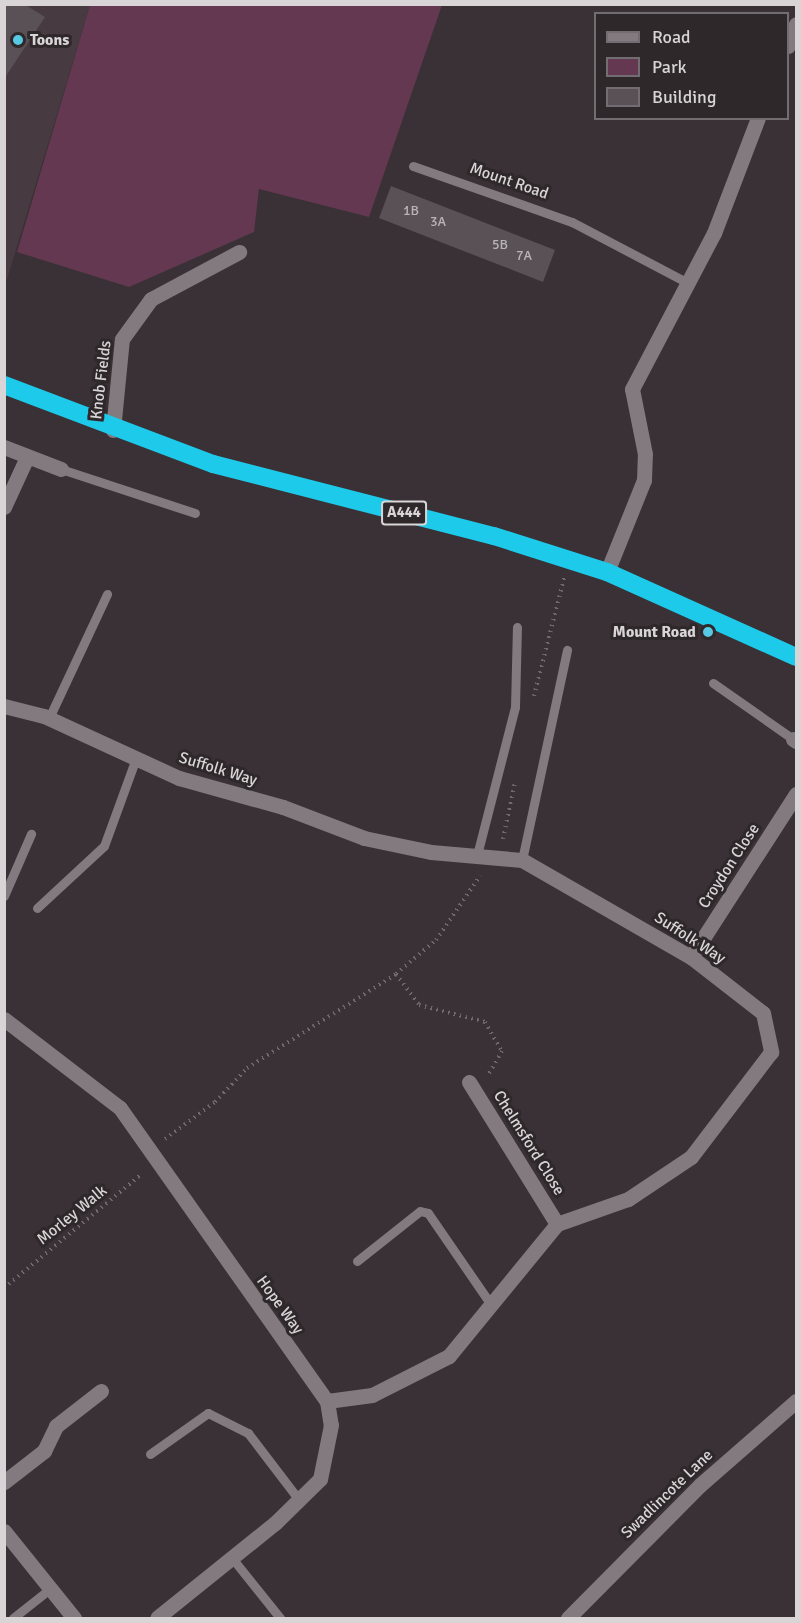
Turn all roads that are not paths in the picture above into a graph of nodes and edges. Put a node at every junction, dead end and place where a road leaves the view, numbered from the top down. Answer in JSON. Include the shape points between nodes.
{"nodes":[{"id":1,"x":796,"y":24,"type":"edge"},
{"id":2,"x":789,"y":43,"type":"edge"},
{"id":3,"x":757,"y":120,"type":"edge"},
{"id":4,"x":413,"y":166,"type":"dead end"},
{"id":5,"x":239,"y":252,"type":"dead end"},
{"id":6,"x":688,"y":283,"type":"junction"},
{"id":7,"x":4,"y":385,"type":"edge"},
{"id":8,"x":113,"y":430,"type":"junction"},
{"id":9,"x":4,"y":447,"type":"edge"},
{"id":10,"x":27,"y":457,"type":"junction"},
{"id":11,"x":61,"y":469,"type":"joint"},
{"id":12,"x":4,"y":507,"type":"edge"},
{"id":13,"x":195,"y":513,"type":"dead end"},
{"id":14,"x":607,"y":572,"type":"junction"},
{"id":15,"x":107,"y":594,"type":"dead end"},
{"id":16,"x":517,"y":627,"type":"dead end"},
{"id":17,"x":567,"y":650,"type":"dead end"},
{"id":18,"x":796,"y":657,"type":"edge"},
{"id":19,"x":712,"y":683,"type":"dead end"},
{"id":20,"x":4,"y":706,"type":"edge"},
{"id":21,"x":49,"y":718,"type":"junction"},
{"id":22,"x":795,"y":740,"type":"edge"},
{"id":23,"x":136,"y":758,"type":"junction"},
{"id":24,"x":796,"y":794,"type":"edge"},
{"id":25,"x":31,"y":834,"type":"dead end"},
{"id":26,"x":485,"y":856,"type":"junction"},
{"id":27,"x":522,"y":860,"type":"junction"},
{"id":28,"x":4,"y":896,"type":"edge"},
{"id":29,"x":37,"y":909,"type":"dead end"},
{"id":30,"x":691,"y":957,"type":"junction"},
{"id":31,"x":4,"y":1019,"type":"edge"},
{"id":32,"x":473,"y":1088,"type":"road end"},
{"id":33,"x":557,"y":1224,"type":"junction"},
{"id":34,"x":357,"y":1261,"type":"dead end"},
{"id":35,"x":492,"y":1306,"type":"junction"},
{"id":36,"x":101,"y":1391,"type":"dead end"},
{"id":37,"x":327,"y":1401,"type":"junction"},
{"id":38,"x":796,"y":1401,"type":"edge"},
{"id":39,"x":150,"y":1454,"type":"dead end"},
{"id":40,"x":4,"y":1482,"type":"edge"},
{"id":41,"x":299,"y":1500,"type":"junction"},
{"id":42,"x":4,"y":1531,"type":"edge"},
{"id":43,"x":232,"y":1558,"type":"junction"},
{"id":44,"x":51,"y":1588,"type":"junction"},
{"id":45,"x":13,"y":1618,"type":"edge"},
{"id":46,"x":74,"y":1618,"type":"edge"},
{"id":47,"x":157,"y":1618,"type":"edge"},
{"id":48,"x":280,"y":1618,"type":"edge"},
{"id":49,"x":568,"y":1618,"type":"edge"}],
"edges":[{"from":1,"to":2,"type":"street"},
{"from":3,"to":6,"type":"street","via":[[714,233]]},
{"from":4,"to":6,"type":"lane","name":"Mount Road","via":[[572,222]]},
{"from":5,"to":8,"type":"street","name":"Knob Fields","via":[[151,299],[122,339]]},
{"from":6,"to":14,"type":"street","via":[[632,389],[645,454],[644,480]]},
{"from":7,"to":8,"type":"highway","number":"A444"},
{"from":8,"to":14,"type":"highway","number":"A444","via":[[213,464]]},
{"from":9,"to":10,"type":"street"},
{"from":10,"to":11,"type":"street"},
{"from":10,"to":12,"type":"street"},
{"from":11,"to":13,"type":"lane"},
{"from":14,"to":18,"type":"highway","number":"A444"},
{"from":15,"to":21,"type":"lane"},
{"from":16,"to":26,"type":"lane","via":[[515,707]]},
{"from":17,"to":27,"type":"lane"},
{"from":19,"to":22,"type":"lane"},
{"from":20,"to":21,"type":"street","name":"Suffolk Way"},
{"from":21,"to":23,"type":"street","name":"Suffolk Way"},
{"from":23,"to":26,"type":"street","name":"Suffolk Way","via":[[179,778],[283,807],[364,838]]},
{"from":23,"to":29,"type":"lane","via":[[104,846]]},
{"from":24,"to":30,"type":"street","name":"Croydon Close"},
{"from":25,"to":28,"type":"lane"},
{"from":26,"to":27,"type":"street","name":"Suffolk Way"},
{"from":27,"to":30,"type":"street","name":"Suffolk Way"},
{"from":30,"to":33,"type":"street","name":"Suffolk Way","via":[[764,1012],[771,1052],[691,1157],[628,1199]]},
{"from":31,"to":37,"type":"street","name":"Hope Way","via":[[120,1108]]},
{"from":32,"to":33,"type":"street","name":"Chelmsford Close"},
{"from":33,"to":35,"type":"street"},
{"from":34,"to":35,"type":"lane","via":[[420,1211],[428,1213]]},
{"from":35,"to":37,"type":"street","via":[[449,1356],[372,1395]]},
{"from":36,"to":40,"type":"street","via":[[56,1426],[44,1451]]},
{"from":37,"to":41,"type":"street","name":"Hope Way","via":[[331,1425],[320,1479]]},
{"from":38,"to":49,"type":"street","name":"Swadlincote Lane","via":[[700,1485]]},
{"from":39,"to":41,"type":"lane","via":[[208,1413],[248,1433]]},
{"from":41,"to":43,"type":"street","name":"Hope Way"},
{"from":42,"to":44,"type":"street"},
{"from":43,"to":47,"type":"street","name":"Hope Way"},
{"from":43,"to":48,"type":"lane"},
{"from":44,"to":45,"type":"lane"},
{"from":44,"to":46,"type":"street"}]}
